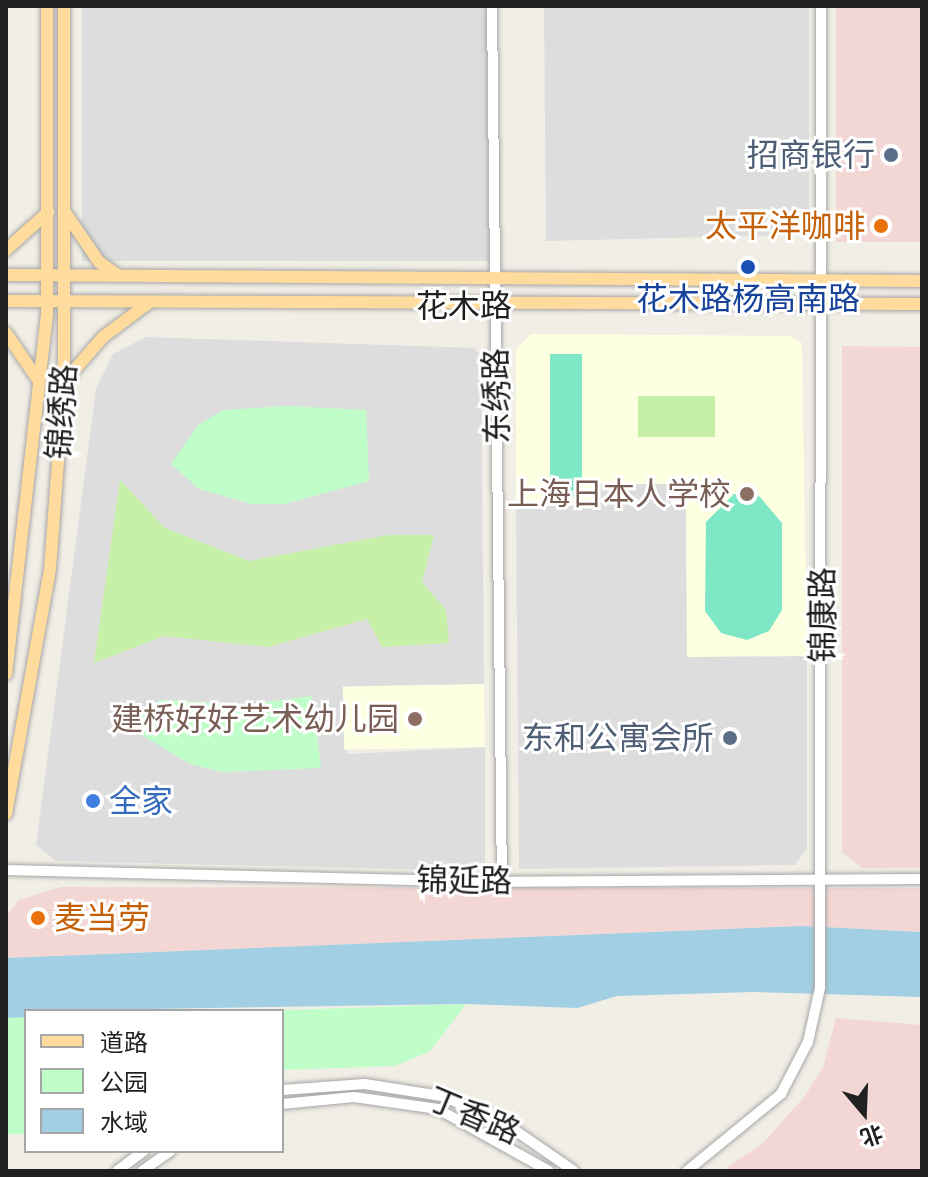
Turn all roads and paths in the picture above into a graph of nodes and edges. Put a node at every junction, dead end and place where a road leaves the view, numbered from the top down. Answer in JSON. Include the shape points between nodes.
{"nodes":[{"id":1,"x":47,"y":6,"type":"edge"},
{"id":2,"x":64,"y":6,"type":"edge"},
{"id":3,"x":492,"y":6,"type":"edge"},
{"id":4,"x":821,"y":6,"type":"edge"},
{"id":5,"x":48,"y":212,"type":"junction"},
{"id":6,"x":65,"y":212,"type":"junction"},
{"id":7,"x":6,"y":250,"type":"edge"},
{"id":8,"x":6,"y":275,"type":"edge"},
{"id":9,"x":67,"y":275,"type":"junction"},
{"id":10,"x":47,"y":276,"type":"junction"},
{"id":11,"x":119,"y":276,"type":"junction"},
{"id":12,"x":494,"y":280,"type":"junction"},
{"id":13,"x":822,"y":281,"type":"junction"},
{"id":14,"x":922,"y":281,"type":"edge"},
{"id":15,"x":67,"y":298,"type":"junction"},
{"id":16,"x":47,"y":300,"type":"junction"},
{"id":17,"x":6,"y":301,"type":"edge"},
{"id":18,"x":149,"y":304,"type":"junction"},
{"id":19,"x":822,"y":304,"type":"junction"},
{"id":20,"x":922,"y":304,"type":"edge"},
{"id":21,"x":496,"y":306,"type":"junction"},
{"id":22,"x":6,"y":333,"type":"edge"},
{"id":23,"x":39,"y":381,"type":"junction"},
{"id":24,"x":64,"y":382,"type":"junction"},
{"id":25,"x":6,"y":674,"type":"edge"},
{"id":26,"x":6,"y":814,"type":"edge"},
{"id":27,"x":6,"y":870,"type":"edge"},
{"id":28,"x":823,"y":879,"type":"junction"},
{"id":29,"x":922,"y":879,"type":"edge"},
{"id":30,"x":502,"y":882,"type":"junction"},
{"id":31,"x":284,"y":1090,"type":"edge"},
{"id":32,"x":284,"y":1104,"type":"edge"},
{"id":33,"x":141,"y":1153,"type":"edge"},
{"id":34,"x":168,"y":1153,"type":"edge"},
{"id":35,"x":117,"y":1171,"type":"edge"},
{"id":36,"x":142,"y":1171,"type":"edge"},
{"id":37,"x":549,"y":1171,"type":"edge"},
{"id":38,"x":574,"y":1171,"type":"edge"},
{"id":39,"x":687,"y":1171,"type":"edge"}],
"edges":[{"from":1,"to":5,"type":"main road","name":"锦绣路"},
{"from":2,"to":6,"type":"main road","name":"锦绣路"},
{"from":3,"to":12,"type":"street","name":"东绣路"},
{"from":4,"to":13,"type":"street","name":"锦康路"},
{"from":5,"to":7,"type":"main road"},
{"from":5,"to":10,"type":"main road","name":"锦绣路"},
{"from":6,"to":9,"type":"main road","name":"锦绣路"},
{"from":6,"to":11,"type":"main road","via":[[99,262]]},
{"from":8,"to":10,"type":"main road","name":"花木路"},
{"from":9,"to":10,"type":"main road","name":"花木路"},
{"from":9,"to":11,"type":"main road","name":"花木路"},
{"from":9,"to":15,"type":"main road","name":"锦绣路"},
{"from":10,"to":16,"type":"main road","name":"锦绣路"},
{"from":11,"to":12,"type":"main road","name":"花木路"},
{"from":12,"to":13,"type":"main road","name":"花木路"},
{"from":12,"to":21,"type":"street","name":"东绣路"},
{"from":13,"to":14,"type":"main road","name":"花木路"},
{"from":13,"to":19,"type":"street","name":"锦康路"},
{"from":15,"to":16,"type":"main road","name":"花木路"},
{"from":15,"to":18,"type":"main road","name":"花木路"},
{"from":15,"to":24,"type":"main road","name":"锦绣路"},
{"from":16,"to":17,"type":"main road","name":"花木路"},
{"from":16,"to":23,"type":"main road","name":"锦绣路"},
{"from":18,"to":21,"type":"main road","name":"花木路"},
{"from":18,"to":24,"type":"main road","via":[[103,337]]},
{"from":19,"to":20,"type":"main road","name":"花木路"},
{"from":19,"to":21,"type":"main road","name":"花木路"},
{"from":19,"to":28,"type":"street","name":"锦康路"},
{"from":21,"to":30,"type":"street","name":"东绣路"},
{"from":22,"to":23,"type":"main road"},
{"from":23,"to":25,"type":"main road","name":"锦绣路"},
{"from":24,"to":26,"type":"main road","name":"锦绣路","via":[[50,569]]},
{"from":27,"to":30,"type":"street","name":"锦延路"},
{"from":28,"to":29,"type":"street","name":"锦延路"},
{"from":28,"to":30,"type":"street","name":"锦延路"},
{"from":28,"to":39,"type":"street","name":"锦康路","via":[[820,988],[796,1071],[761,1115]]},
{"from":31,"to":38,"type":"street","name":"丁香路","via":[[365,1084],[442,1096],[503,1122]]},
{"from":32,"to":37,"type":"street","name":"丁香路","via":[[354,1097],[438,1109]]},
{"from":33,"to":35,"type":"street"},
{"from":34,"to":36,"type":"street"}]}
